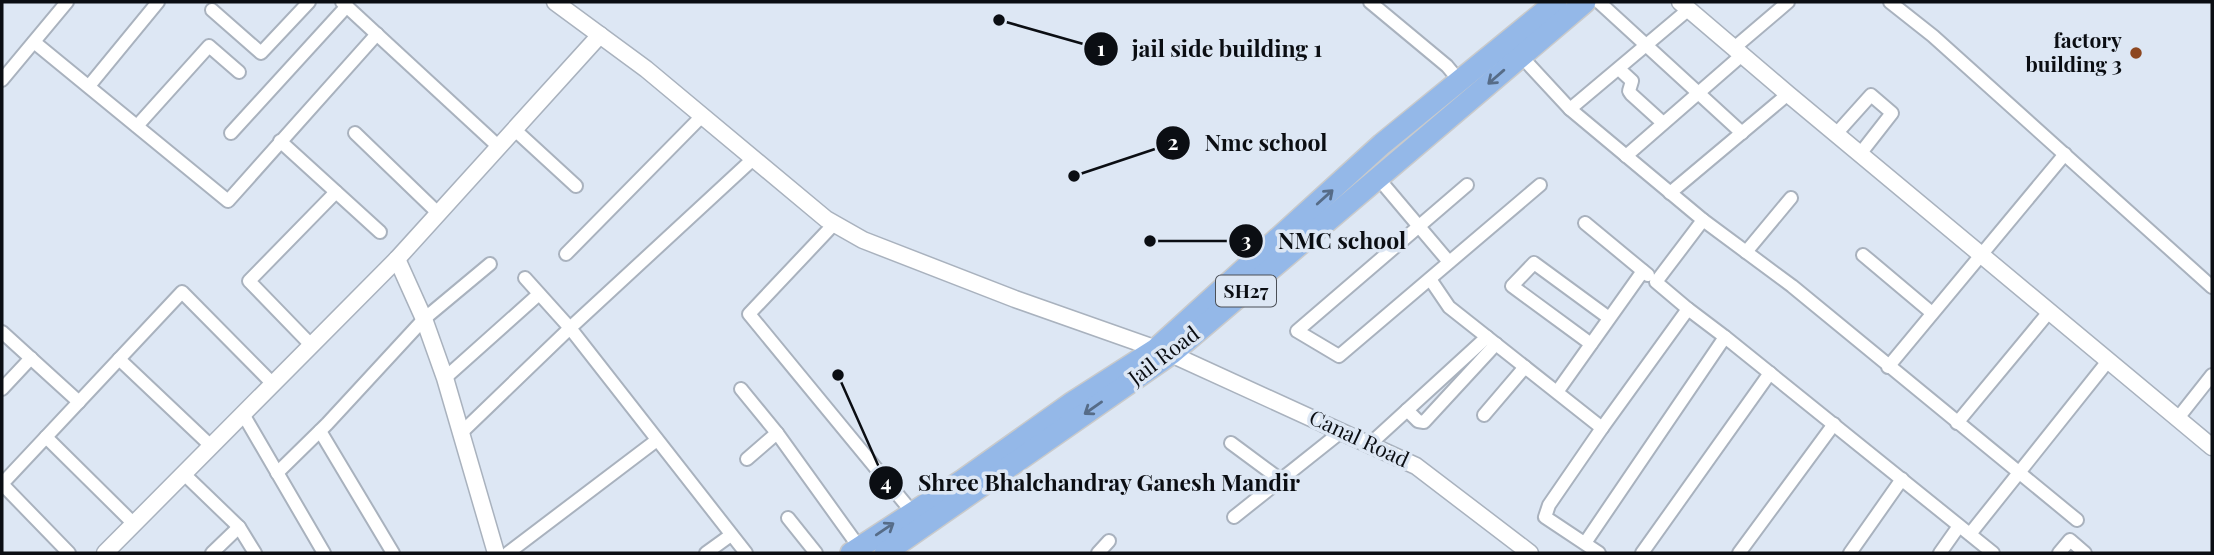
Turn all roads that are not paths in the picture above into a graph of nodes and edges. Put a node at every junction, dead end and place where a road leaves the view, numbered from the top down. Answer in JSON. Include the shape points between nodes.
{"nodes":[{"id":1,"x":67,"y":2,"type":"edge"},
{"id":2,"x":309,"y":2,"type":"edge"},
{"id":3,"x":555,"y":2,"type":"edge"},
{"id":4,"x":1370,"y":2,"type":"edge"},
{"id":5,"x":1556,"y":2,"type":"edge"},
{"id":6,"x":1585,"y":2,"type":"edge"},
{"id":7,"x":1599,"y":2,"type":"edge"},
{"id":8,"x":1788,"y":2,"type":"edge"},
{"id":9,"x":1890,"y":2,"type":"edge"},
{"id":10,"x":153,"y":3,"type":"edge"},
{"id":11,"x":344,"y":4,"type":"edge"},
{"id":12,"x":1685,"y":5,"type":"edge"},
{"id":13,"x":212,"y":10,"type":"dead end"},
{"id":14,"x":377,"y":34,"type":"junction"},
{"id":15,"x":600,"y":36,"type":"junction"},
{"id":16,"x":34,"y":42,"type":"junction"},
{"id":17,"x":1646,"y":45,"type":"junction"},
{"id":18,"x":1514,"y":48,"type":"junction"},
{"id":19,"x":1738,"y":51,"type":"junction"},
{"id":20,"x":1619,"y":69,"type":"junction"},
{"id":21,"x":239,"y":72,"type":"dead end"},
{"id":22,"x":2,"y":80,"type":"edge"},
{"id":23,"x":1459,"y":80,"type":"junction"},
{"id":24,"x":89,"y":86,"type":"junction"},
{"id":25,"x":1699,"y":92,"type":"junction"},
{"id":26,"x":1788,"y":94,"type":"junction"},
{"id":27,"x":1473,"y":97,"type":"junction"},
{"id":28,"x":1570,"y":109,"type":"junction"},
{"id":29,"x":702,"y":116,"type":"junction"},
{"id":30,"x":1663,"y":123,"type":"junction"},
{"id":31,"x":137,"y":126,"type":"junction"},
{"id":32,"x":515,"y":130,"type":"junction"},
{"id":33,"x":232,"y":132,"type":"dead end"},
{"id":34,"x":1742,"y":132,"type":"junction"},
{"id":35,"x":355,"y":133,"type":"dead end"},
{"id":36,"x":1836,"y":134,"type":"junction"},
{"id":37,"x":281,"y":141,"type":"junction"},
{"id":38,"x":499,"y":147,"type":"junction"},
{"id":39,"x":1860,"y":154,"type":"junction"},
{"id":40,"x":2065,"y":154,"type":"junction"},
{"id":41,"x":1626,"y":156,"type":"junction"},
{"id":42,"x":753,"y":159,"type":"junction"},
{"id":43,"x":1378,"y":178,"type":"junction"},
{"id":44,"x":1466,"y":185,"type":"dead end"},
{"id":45,"x":1540,"y":185,"type":"dead end"},
{"id":46,"x":576,"y":186,"type":"dead end"},
{"id":47,"x":336,"y":192,"type":"junction"},
{"id":48,"x":1670,"y":193,"type":"junction"},
{"id":49,"x":1791,"y":198,"type":"dead end"},
{"id":50,"x":439,"y":214,"type":"junction"},
{"id":51,"x":1703,"y":220,"type":"junction"},
{"id":52,"x":1585,"y":223,"type":"dead end"},
{"id":53,"x":834,"y":224,"type":"junction"},
{"id":54,"x":1420,"y":227,"type":"junction"},
{"id":55,"x":380,"y":232,"type":"dead end"},
{"id":56,"x":1746,"y":252,"type":"junction"},
{"id":57,"x":566,"y":254,"type":"dead end"},
{"id":58,"x":1863,"y":255,"type":"dead end"},
{"id":59,"x":1982,"y":255,"type":"junction"},
{"id":60,"x":397,"y":259,"type":"junction"},
{"id":61,"x":1449,"y":262,"type":"junction"},
{"id":62,"x":490,"y":264,"type":"dead end"},
{"id":63,"x":1643,"y":271,"type":"junction"},
{"id":64,"x":525,"y":278,"type":"dead end"},
{"id":65,"x":1430,"y":279,"type":"junction"},
{"id":66,"x":1656,"y":282,"type":"junction"},
{"id":67,"x":2212,"y":287,"type":"edge"},
{"id":68,"x":540,"y":294,"type":"junction"},
{"id":69,"x":1688,"y":309,"type":"junction"},
{"id":70,"x":2049,"y":312,"type":"junction"},
{"id":71,"x":1932,"y":313,"type":"junction"},
{"id":72,"x":1609,"y":318,"type":"junction"},
{"id":73,"x":424,"y":319,"type":"junction"},
{"id":74,"x":570,"y":328,"type":"junction"},
{"id":75,"x":2,"y":332,"type":"edge"},
{"id":76,"x":1725,"y":337,"type":"junction"},
{"id":77,"x":1492,"y":341,"type":"junction"},
{"id":78,"x":1591,"y":344,"type":"junction"},
{"id":79,"x":312,"y":345,"type":"junction"},
{"id":80,"x":1163,"y":351,"type":"junction"},
{"id":81,"x":30,"y":358,"type":"junction"},
{"id":82,"x":119,"y":359,"type":"junction"},
{"id":83,"x":2108,"y":361,"type":"junction"},
{"id":84,"x":1525,"y":367,"type":"junction"},
{"id":85,"x":1888,"y":367,"type":"junction"},
{"id":86,"x":1770,"y":373,"type":"junction"},
{"id":87,"x":2212,"y":375,"type":"edge"},
{"id":88,"x":445,"y":378,"type":"junction"},
{"id":89,"x":273,"y":384,"type":"junction"},
{"id":90,"x":741,"y":388,"type":"dead end"},
{"id":91,"x":2,"y":389,"type":"edge"},
{"id":92,"x":1557,"y":392,"type":"junction"},
{"id":93,"x":79,"y":402,"type":"junction"},
{"id":94,"x":1407,"y":410,"type":"junction"},
{"id":95,"x":243,"y":414,"type":"junction"},
{"id":96,"x":1484,"y":415,"type":"dead end"},
{"id":97,"x":2178,"y":418,"type":"junction"},
{"id":98,"x":1958,"y":423,"type":"junction"},
{"id":99,"x":1834,"y":424,"type":"junction"},
{"id":100,"x":1602,"y":428,"type":"junction"},
{"id":101,"x":320,"y":431,"type":"junction"},
{"id":102,"x":1342,"y":431,"type":"junction"},
{"id":103,"x":462,"y":432,"type":"junction"},
{"id":104,"x":777,"y":433,"type":"junction"},
{"id":105,"x":46,"y":436,"type":"junction"},
{"id":106,"x":657,"y":439,"type":"junction"},
{"id":107,"x":1231,"y":443,"type":"dead end"},
{"id":108,"x":1370,"y":444,"type":"junction"},
{"id":109,"x":211,"y":446,"type":"junction"},
{"id":110,"x":2212,"y":447,"type":"edge"},
{"id":111,"x":747,"y":458,"type":"dead end"},
{"id":112,"x":183,"y":473,"type":"junction"},
{"id":113,"x":277,"y":473,"type":"junction"},
{"id":114,"x":2019,"y":473,"type":"junction"},
{"id":115,"x":1902,"y":479,"type":"junction"},
{"id":116,"x":1281,"y":480,"type":"junction"},
{"id":117,"x":912,"y":512,"type":"junction"},
{"id":118,"x":1234,"y":517,"type":"dead end"},
{"id":119,"x":788,"y":518,"type":"dead end"},
{"id":120,"x":2077,"y":520,"type":"dead end"},
{"id":121,"x":133,"y":523,"type":"junction"},
{"id":122,"x":239,"y":527,"type":"junction"},
{"id":123,"x":1965,"y":530,"type":"junction"},
{"id":124,"x":731,"y":535,"type":"junction"},
{"id":125,"x":1109,"y":541,"type":"dead end"},
{"id":126,"x":1585,"y":543,"type":"junction"},
{"id":127,"x":855,"y":550,"type":"edge"},
{"id":128,"x":495,"y":552,"type":"edge"},
{"id":129,"x":69,"y":553,"type":"edge"},
{"id":130,"x":105,"y":553,"type":"edge"},
{"id":131,"x":212,"y":553,"type":"edge"},
{"id":132,"x":255,"y":553,"type":"edge"},
{"id":133,"x":324,"y":553,"type":"edge"},
{"id":134,"x":393,"y":553,"type":"edge"},
{"id":135,"x":706,"y":553,"type":"edge"},
{"id":136,"x":746,"y":553,"type":"edge"},
{"id":137,"x":816,"y":553,"type":"edge"},
{"id":138,"x":885,"y":553,"type":"edge"},
{"id":139,"x":1098,"y":553,"type":"edge"},
{"id":140,"x":1530,"y":553,"type":"edge"},
{"id":141,"x":1599,"y":553,"type":"edge"},
{"id":142,"x":1642,"y":553,"type":"edge"},
{"id":143,"x":1739,"y":553,"type":"edge"},
{"id":144,"x":1850,"y":553,"type":"edge"},
{"id":145,"x":1940,"y":553,"type":"edge"},
{"id":146,"x":1993,"y":553,"type":"edge"},
{"id":147,"x":2060,"y":553,"type":"edge"},
{"id":148,"x":2085,"y":553,"type":"edge"}],
"edges":[{"from":1,"to":16,"type":"street"},
{"from":2,"to":13,"type":"street","via":[[261,53]]},
{"from":3,"to":15,"type":"street","name":"Canal Road"},
{"from":4,"to":23,"type":"street"},
{"from":5,"to":18,"type":"main road"},
{"from":6,"to":18,"type":"main road","name":"Jail Road","number":"SH27"},
{"from":7,"to":17,"type":"street"},
{"from":8,"to":19,"type":"street"},
{"from":9,"to":40,"type":"street"},
{"from":10,"to":24,"type":"street"},
{"from":11,"to":14,"type":"street"},
{"from":11,"to":33,"type":"street"},
{"from":12,"to":17,"type":"street"},
{"from":12,"to":19,"type":"street"},
{"from":14,"to":37,"type":"street"},
{"from":14,"to":38,"type":"street"},
{"from":15,"to":29,"type":"street","name":"Canal Road"},
{"from":15,"to":32,"type":"street"},
{"from":16,"to":22,"type":"street"},
{"from":16,"to":24,"type":"street"},
{"from":17,"to":20,"type":"street"},
{"from":17,"to":25,"type":"street"},
{"from":18,"to":23,"type":"main road"},
{"from":18,"to":27,"type":"main road","name":"Jail Road","number":"SH27","one_way":true},
{"from":18,"to":28,"type":"street"},
{"from":19,"to":25,"type":"street"},
{"from":19,"to":26,"type":"street"},
{"from":20,"to":28,"type":"street"},
{"from":20,"to":30,"type":"street","via":[[1632,81],[1631,94]]},
{"from":21,"to":31,"type":"street","via":[[209,47]]},
{"from":23,"to":27,"type":"street"},
{"from":80,"to":23,"type":"main road","one_way":true,"via":[[1382,144]]},
{"from":24,"to":31,"type":"street"},
{"from":25,"to":30,"type":"street"},
{"from":25,"to":34,"type":"street"},
{"from":26,"to":34,"type":"street"},
{"from":26,"to":36,"type":"street"},
{"from":27,"to":43,"type":"main road","name":"Jail Road","number":"SH27"},
{"from":28,"to":41,"type":"street"},
{"from":29,"to":42,"type":"street","name":"Canal Road"},
{"from":29,"to":57,"type":"street"},
{"from":30,"to":41,"type":"street"},
{"from":31,"to":37,"type":"street","via":[[228,201]]},
{"from":32,"to":38,"type":"street"},
{"from":32,"to":46,"type":"street"},
{"from":34,"to":48,"type":"street"},
{"from":35,"to":50,"type":"street"},
{"from":36,"to":39,"type":"street"},
{"from":36,"to":39,"type":"street","via":[[1871,95],[1892,113]]},
{"from":37,"to":47,"type":"street"},
{"from":38,"to":50,"type":"street"},
{"from":39,"to":59,"type":"street"},
{"from":40,"to":59,"type":"street"},
{"from":40,"to":67,"type":"street"},
{"from":41,"to":48,"type":"street"},
{"from":42,"to":53,"type":"street","name":"Canal Road"},
{"from":42,"to":74,"type":"street"},
{"from":43,"to":54,"type":"street"},
{"from":43,"to":80,"type":"main road","name":"Jail Road","number":"SH27"},
{"from":44,"to":54,"type":"street"},
{"from":45,"to":61,"type":"street"},
{"from":47,"to":55,"type":"street"},
{"from":47,"to":79,"type":"street","via":[[249,281]]},
{"from":48,"to":51,"type":"street"},
{"from":49,"to":56,"type":"street"},
{"from":50,"to":60,"type":"street"},
{"from":51,"to":56,"type":"street"},
{"from":51,"to":66,"type":"street"},
{"from":52,"to":63,"type":"street"},
{"from":53,"to":80,"type":"street","name":"Canal Road","via":[[863,240]]},
{"from":53,"to":117,"type":"street","via":[[749,314]]},
{"from":54,"to":61,"type":"street"},
{"from":54,"to":65,"type":"street","via":[[1297,331],[1339,356]]},
{"from":56,"to":85,"type":"street"},
{"from":58,"to":71,"type":"street"},
{"from":59,"to":70,"type":"street"},
{"from":59,"to":71,"type":"street"},
{"from":60,"to":73,"type":"street"},
{"from":60,"to":79,"type":"street"},
{"from":61,"to":65,"type":"street"},
{"from":62,"to":73,"type":"street"},
{"from":63,"to":66,"type":"street"},
{"from":63,"to":72,"type":"street"},
{"from":64,"to":68,"type":"street"},
{"from":65,"to":77,"type":"street","via":[[1449,307]]},
{"from":66,"to":69,"type":"street"},
{"from":68,"to":74,"type":"street"},
{"from":68,"to":88,"type":"street"},
{"from":69,"to":76,"type":"street"},
{"from":69,"to":100,"type":"street"},
{"from":70,"to":83,"type":"street"},
{"from":70,"to":98,"type":"street"},
{"from":71,"to":85,"type":"street"},
{"from":72,"to":78,"type":"street"},
{"from":72,"to":78,"type":"street","via":[[1534,263],[1513,286]]},
{"from":73,"to":88,"type":"street"},
{"from":73,"to":101,"type":"street"},
{"from":74,"to":103,"type":"street"},
{"from":74,"to":106,"type":"street"},
{"from":75,"to":81,"type":"street"},
{"from":76,"to":86,"type":"street"},
{"from":76,"to":126,"type":"street"},
{"from":77,"to":84,"type":"street"},
{"from":77,"to":94,"type":"street"},
{"from":77,"to":94,"type":"street","via":[[1424,422]]},
{"from":78,"to":92,"type":"street"},
{"from":79,"to":89,"type":"street"},
{"from":80,"to":102,"type":"street","name":"Canal Road"},
{"from":80,"to":117,"type":"main road","via":[[1073,402]]},
{"from":80,"to":138,"type":"main road","name":"Jail Road","number":"SH27","one_way":true},
{"from":81,"to":91,"type":"street"},
{"from":81,"to":93,"type":"street"},
{"from":82,"to":89,"type":"street","via":[[182,292]]},
{"from":82,"to":93,"type":"street"},
{"from":82,"to":109,"type":"street"},
{"from":83,"to":97,"type":"street"},
{"from":83,"to":114,"type":"street"},
{"from":84,"to":92,"type":"street"},
{"from":84,"to":96,"type":"street"},
{"from":85,"to":98,"type":"street"},
{"from":86,"to":99,"type":"street"},
{"from":86,"to":142,"type":"street"},
{"from":87,"to":97,"type":"street"},
{"from":88,"to":103,"type":"street"},
{"from":89,"to":95,"type":"street"},
{"from":90,"to":104,"type":"street"},
{"from":92,"to":100,"type":"street"},
{"from":93,"to":105,"type":"street"},
{"from":94,"to":108,"type":"street"},
{"from":95,"to":109,"type":"street"},
{"from":95,"to":113,"type":"street"},
{"from":97,"to":110,"type":"street"},
{"from":98,"to":114,"type":"street"},
{"from":99,"to":115,"type":"street"},
{"from":99,"to":143,"type":"street"},
{"from":100,"to":126,"type":"street","via":[[1545,517]]},
{"from":101,"to":113,"type":"street"},
{"from":101,"to":134,"type":"street"},
{"from":102,"to":108,"type":"street","name":"Canal Road"},
{"from":102,"to":116,"type":"street"},
{"from":103,"to":128,"type":"street"},
{"from":104,"to":111,"type":"street"},
{"from":104,"to":127,"type":"street"},
{"from":105,"to":121,"type":"street"},
{"from":105,"to":129,"type":"street","via":[[2,484]]},
{"from":106,"to":124,"type":"street"},
{"from":106,"to":128,"type":"street"},
{"from":107,"to":116,"type":"street"},
{"from":108,"to":140,"type":"street","name":"Canal Road","via":[[1416,466]]},
{"from":109,"to":112,"type":"street"},
{"from":112,"to":121,"type":"street"},
{"from":112,"to":122,"type":"street"},
{"from":113,"to":133,"type":"street"},
{"from":114,"to":120,"type":"street"},
{"from":114,"to":123,"type":"street"},
{"from":115,"to":123,"type":"street"},
{"from":115,"to":144,"type":"street"},
{"from":116,"to":118,"type":"street"},
{"from":127,"to":117,"type":"main road","one_way":true},
{"from":119,"to":137,"type":"street"},
{"from":121,"to":130,"type":"street"},
{"from":122,"to":131,"type":"street"},
{"from":122,"to":132,"type":"street"},
{"from":123,"to":145,"type":"street"},
{"from":123,"to":146,"type":"street"},
{"from":124,"to":135,"type":"street"},
{"from":124,"to":136,"type":"street"},
{"from":125,"to":139,"type":"street"},
{"from":126,"to":141,"type":"street"},
{"from":147,"to":148,"type":"street","via":[[2070,540]]}]}
